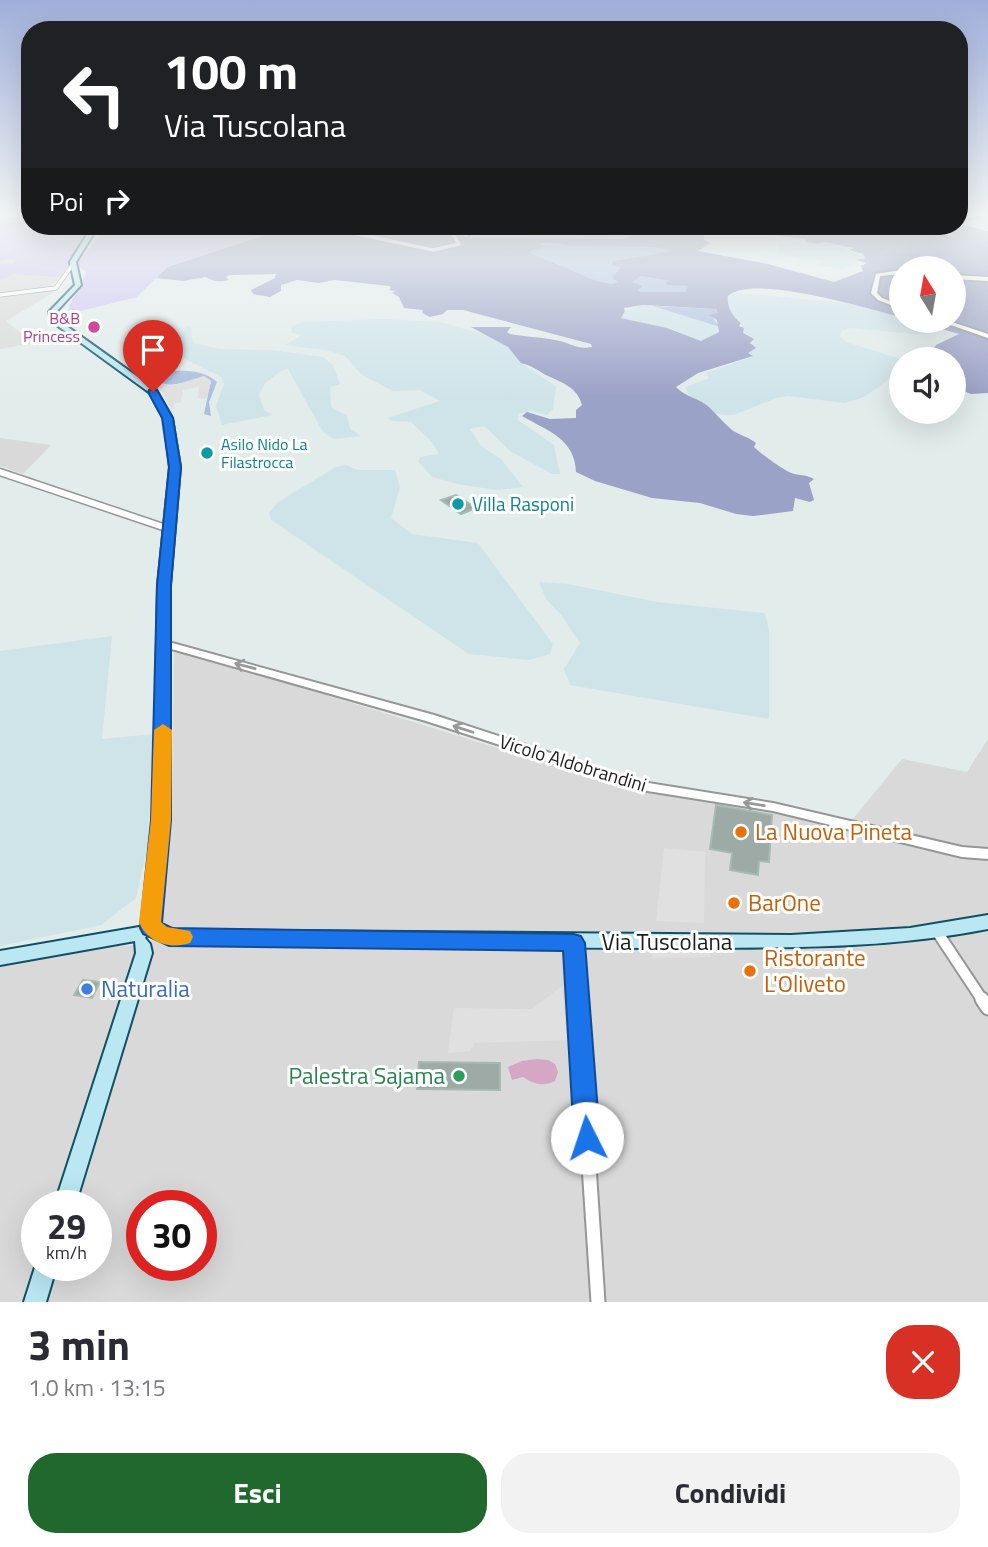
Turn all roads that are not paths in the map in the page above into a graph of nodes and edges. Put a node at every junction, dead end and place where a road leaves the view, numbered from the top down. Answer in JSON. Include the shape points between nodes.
{"nodes":[{"id":1,"x":72,"y":276,"type":"edge"},
{"id":2,"x":878,"y":276,"type":"edge"},
{"id":3,"x":77,"y":277,"type":"edge"},
{"id":4,"x":62,"y":278,"type":"joint"},
{"id":5,"x":966,"y":278,"type":"edge"},
{"id":6,"x":988,"y":279,"type":"edge"},
{"id":7,"x":0,"y":295,"type":"edge"},
{"id":8,"x":889,"y":302,"type":"edge"},
{"id":9,"x":966,"y":329,"type":"edge"},
{"id":10,"x":988,"y":336,"type":"edge"},
{"id":11,"x":0,"y":472,"type":"edge"},
{"id":12,"x":169,"y":529,"type":"junction"},
{"id":13,"x":165,"y":645,"type":"junction"},
{"id":14,"x":988,"y":854,"type":"edge"},
{"id":15,"x":988,"y":922,"type":"edge"},
{"id":16,"x":938,"y":933,"type":"junction"},
{"id":17,"x":144,"y":941,"type":"junction"},
{"id":18,"x":574,"y":943,"type":"junction"},
{"id":19,"x":0,"y":958,"type":"edge"},
{"id":20,"x":988,"y":1008,"type":"edge"},
{"id":21,"x":69,"y":1190,"type":"edge"},
{"id":22,"x":41,"y":1281,"type":"edge"},
{"id":23,"x":35,"y":1302,"type":"edge"},
{"id":24,"x":598,"y":1302,"type":"edge"}],
"edges":[{"from":1,"to":4,"type":"street"},
{"from":2,"to":8,"type":"street","via":[[874,293]]},
{"from":3,"to":12,"type":"main road","via":[[78,285],[52,312],[55,321],[153,392],[168,418],[175,467]]},
{"from":4,"to":7,"type":"street","via":[[56,288]]},
{"from":5,"to":6,"type":"street"},
{"from":9,"to":10,"type":"street"},
{"from":11,"to":12,"type":"street"},
{"from":12,"to":13,"type":"main road"},
{"from":14,"to":13,"type":"street","name":"Vicolo Aldobrandini","one_way":true,"via":[[962,852],[773,807],[635,785],[430,718]]},
{"from":13,"to":17,"type":"main road","via":[[161,820]]},
{"from":15,"to":16,"type":"main road","name":"Via Tuscolana"},
{"from":16,"to":18,"type":"main road","name":"Via Tuscolana","via":[[782,941]]},
{"from":16,"to":20,"type":"street"},
{"from":17,"to":18,"type":"main road","name":"Via Tuscolana","via":[[176,937]]},
{"from":17,"to":19,"type":"main road","name":"Via Tuscolana"},
{"from":17,"to":21,"type":"main road"},
{"from":18,"to":24,"type":"street"},
{"from":22,"to":23,"type":"main road"}]}
